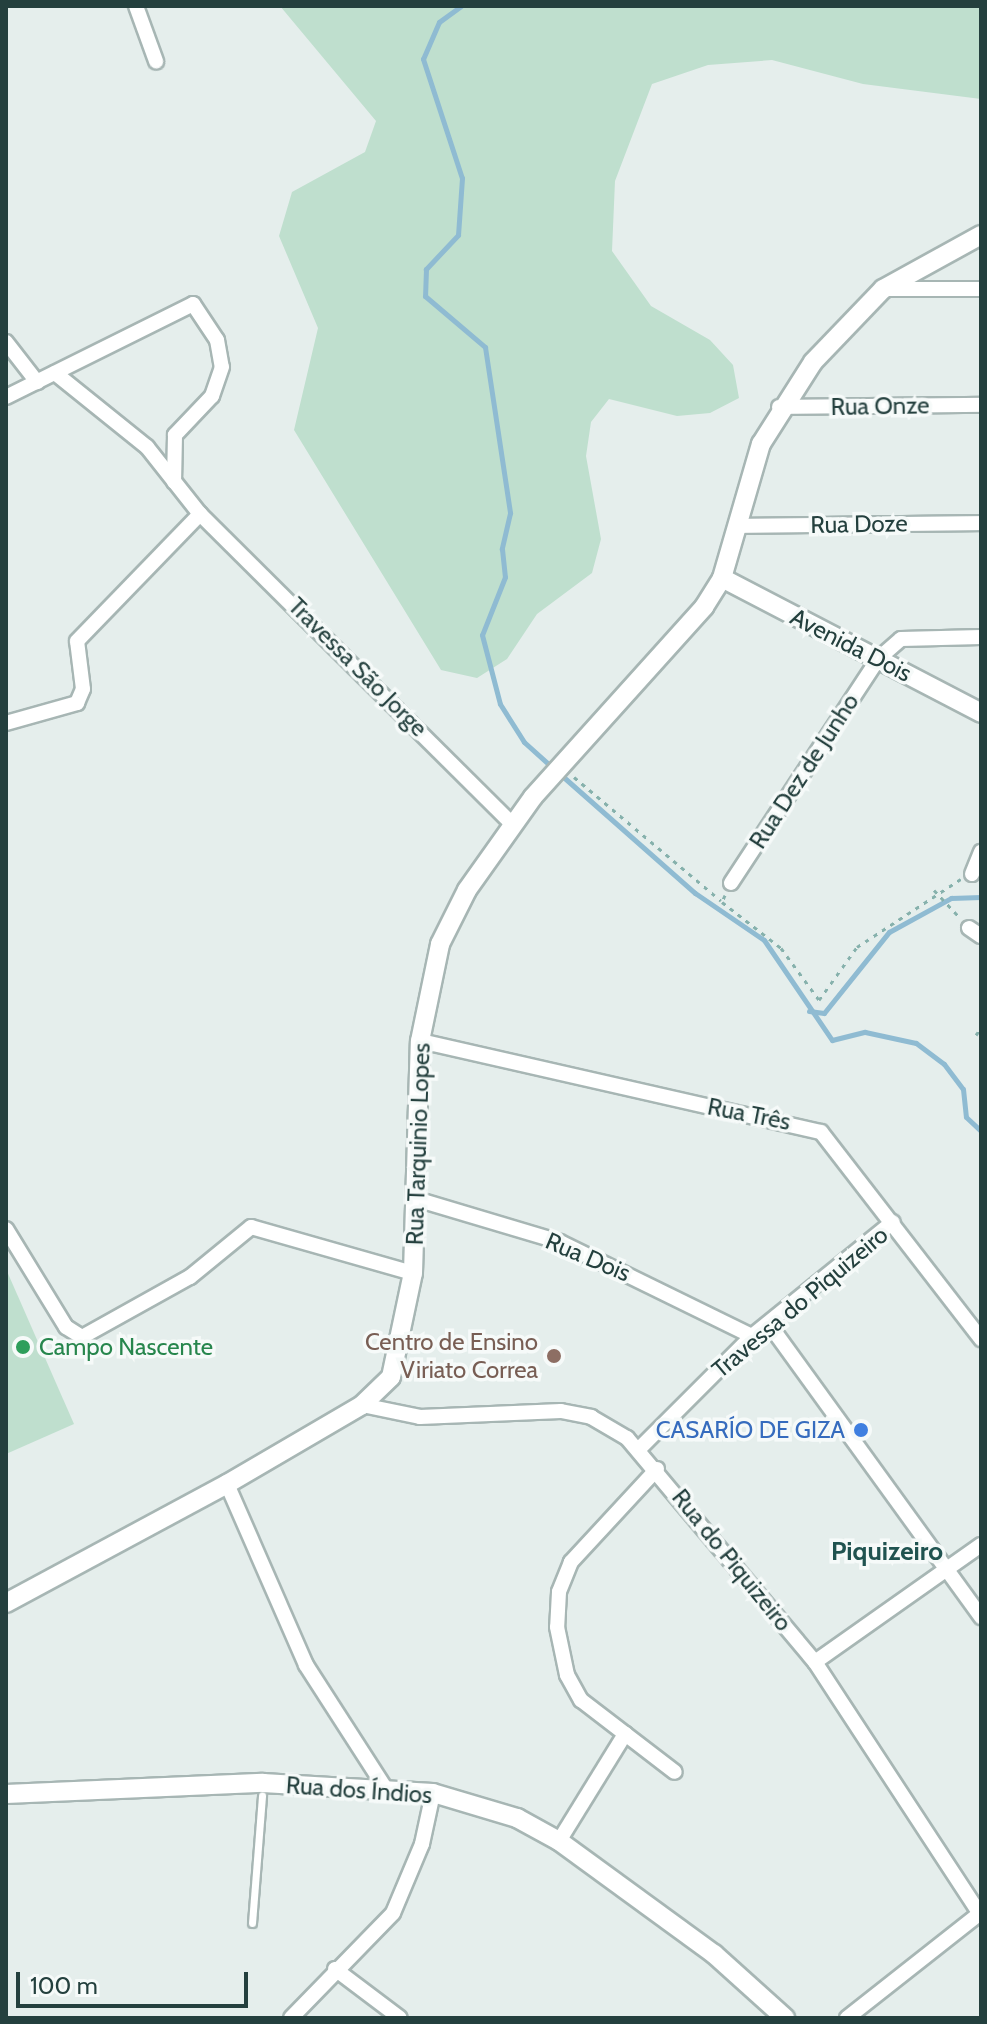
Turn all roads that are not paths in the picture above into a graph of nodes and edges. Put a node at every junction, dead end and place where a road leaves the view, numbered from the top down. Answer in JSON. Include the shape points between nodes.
{"nodes":[{"id":1,"x":136,"y":6,"type":"edge"},
{"id":2,"x":156,"y":61,"type":"dead end"},
{"id":3,"x":981,"y":235,"type":"edge"},
{"id":4,"x":883,"y":289,"type":"junction"},
{"id":5,"x":981,"y":289,"type":"edge"},
{"id":6,"x":6,"y":342,"type":"edge"},
{"id":7,"x":55,"y":373,"type":"junction"},
{"id":8,"x":37,"y":382,"type":"junction"},
{"id":9,"x":6,"y":397,"type":"edge"},
{"id":10,"x":981,"y":405,"type":"edge"},
{"id":11,"x":778,"y":407,"type":"junction"},
{"id":12,"x":174,"y":482,"type":"junction"},
{"id":13,"x":200,"y":514,"type":"junction"},
{"id":14,"x":981,"y":523,"type":"edge"},
{"id":15,"x":737,"y":526,"type":"junction"},
{"id":16,"x":722,"y":578,"type":"junction"},
{"id":17,"x":981,"y":637,"type":"edge"},
{"id":18,"x":878,"y":659,"type":"junction"},
{"id":19,"x":981,"y":713,"type":"edge"},
{"id":20,"x":6,"y":723,"type":"edge"},
{"id":21,"x":512,"y":824,"type":"junction"},
{"id":22,"x":981,"y":852,"type":"edge"},
{"id":23,"x":972,"y":874,"type":"road end"},
{"id":24,"x":731,"y":883,"type":"road end"},
{"id":25,"x":420,"y":1041,"type":"junction"},
{"id":26,"x":416,"y":1199,"type":"junction"},
{"id":27,"x":893,"y":1222,"type":"junction"},
{"id":28,"x":6,"y":1229,"type":"edge"},
{"id":29,"x":413,"y":1273,"type":"junction"},
{"id":30,"x":769,"y":1324,"type":"junction"},
{"id":31,"x":752,"y":1336,"type":"junction"},
{"id":32,"x":981,"y":1339,"type":"edge"},
{"id":33,"x":362,"y":1405,"type":"junction"},
{"id":34,"x":639,"y":1449,"type":"junction"},
{"id":35,"x":657,"y":1469,"type":"junction"},
{"id":36,"x":227,"y":1484,"type":"junction"},
{"id":37,"x":981,"y":1545,"type":"edge"},
{"id":38,"x":946,"y":1570,"type":"junction"},
{"id":39,"x":6,"y":1603,"type":"edge"},
{"id":40,"x":981,"y":1617,"type":"edge"},
{"id":41,"x":815,"y":1662,"type":"junction"},
{"id":42,"x":625,"y":1734,"type":"junction"},
{"id":43,"x":675,"y":1772,"type":"dead end"},
{"id":44,"x":384,"y":1786,"type":"junction"},
{"id":45,"x":262,"y":1789,"type":"junction"},
{"id":46,"x":433,"y":1793,"type":"junction"},
{"id":47,"x":6,"y":1794,"type":"edge"},
{"id":48,"x":559,"y":1841,"type":"junction"},
{"id":49,"x":980,"y":1915,"type":"edge"},
{"id":50,"x":252,"y":1923,"type":"dead end"},
{"id":51,"x":335,"y":1969,"type":"junction"},
{"id":52,"x":291,"y":2018,"type":"edge"},
{"id":53,"x":400,"y":2018,"type":"edge"},
{"id":54,"x":785,"y":2018,"type":"edge"},
{"id":55,"x":847,"y":2018,"type":"edge"}],
"edges":[{"from":1,"to":2,"type":"street"},
{"from":3,"to":4,"type":"main road","name":"Rua Tarquinio Lopes"},
{"from":4,"to":5,"type":"street"},
{"from":4,"to":11,"type":"main road","name":"Rua Tarquinio Lopes"},
{"from":6,"to":8,"type":"street"},
{"from":7,"to":8,"type":"street"},
{"from":7,"to":12,"type":"street","name":"Travessa São Jorge","via":[[125,426]]},
{"from":7,"to":12,"type":"street","via":[[183,306],[202,310],[222,353],[219,383],[175,435]]},
{"from":8,"to":9,"type":"street"},
{"from":10,"to":11,"type":"street","name":"Rua Onze"},
{"from":11,"to":15,"type":"main road","name":"Rua Tarquinio Lopes"},
{"from":12,"to":13,"type":"street","name":"Travessa São Jorge"},
{"from":13,"to":20,"type":"street","via":[[77,641],[83,689],[77,703]]},
{"from":13,"to":21,"type":"street","name":"Travessa São Jorge"},
{"from":14,"to":15,"type":"street","name":"Rua Doze"},
{"from":15,"to":16,"type":"main road","name":"Rua Tarquinio Lopes"},
{"from":16,"to":18,"type":"main road","name":"Avenida Dois"},
{"from":16,"to":21,"type":"main road","name":"Rua Tarquinio Lopes","via":[[665,656]]},
{"from":17,"to":18,"type":"street","via":[[901,639]]},
{"from":18,"to":19,"type":"main road","name":"Avenida Dois"},
{"from":18,"to":24,"type":"street","name":"Rua Dez de Junho"},
{"from":21,"to":25,"type":"main road","name":"Rua Tarquinio Lopes","via":[[440,944]]},
{"from":22,"to":23,"type":"street"},
{"from":25,"to":26,"type":"main road","name":"Rua Tarquinio Lopes"},
{"from":25,"to":27,"type":"street","name":"Rua Três","via":[[808,1126],[831,1139]]},
{"from":26,"to":29,"type":"main road","name":"Rua Tarquinio Lopes"},
{"from":26,"to":31,"type":"street","name":"Rua Dois","via":[[560,1242]]},
{"from":27,"to":30,"type":"street","name":"Travessa do Piquizeiro"},
{"from":27,"to":32,"type":"street","name":"Rua Três"},
{"from":28,"to":29,"type":"street","via":[[66,1327],[82,1337],[190,1277],[251,1227]]},
{"from":29,"to":33,"type":"main road","name":"Rua Tarquinio Lopes","via":[[398,1360]]},
{"from":30,"to":31,"type":"street","name":"Travessa do Piquizeiro"},
{"from":30,"to":38,"type":"street"},
{"from":31,"to":34,"type":"street","name":"Travessa do Piquizeiro"},
{"from":33,"to":34,"type":"street","name":"Rua do Piquizeiro","via":[[420,1417],[561,1411],[613,1427]]},
{"from":33,"to":36,"type":"main road","name":"Rua Tarquinio Lopes"},
{"from":34,"to":35,"type":"street","name":"Rua do Piquizeiro"},
{"from":35,"to":41,"type":"street","name":"Rua do Piquizeiro"},
{"from":35,"to":42,"type":"street","via":[[587,1539],[559,1592],[567,1675],[581,1700]]},
{"from":36,"to":39,"type":"main road","name":"Rua Tarquinio Lopes"},
{"from":36,"to":44,"type":"street","via":[[306,1665]]},
{"from":37,"to":38,"type":"street"},
{"from":38,"to":40,"type":"street"},
{"from":38,"to":41,"type":"street"},
{"from":41,"to":49,"type":"street","name":"Rua do Piquizeiro"},
{"from":42,"to":43,"type":"street"},
{"from":42,"to":48,"type":"street"},
{"from":44,"to":45,"type":"main road","name":"Rua dos Índios"},
{"from":44,"to":46,"type":"main road","name":"Rua dos Índios"},
{"from":45,"to":47,"type":"main road","name":"Rua dos Índios"},
{"from":45,"to":50,"type":"lane"},
{"from":46,"to":48,"type":"main road","name":"Rua dos Índios","via":[[517,1818]]},
{"from":46,"to":51,"type":"street","via":[[422,1844],[393,1913]]},
{"from":48,"to":54,"type":"main road","name":"Rua dos Índios","via":[[714,1954]]},
{"from":49,"to":55,"type":"street"},
{"from":51,"to":52,"type":"street"},
{"from":51,"to":53,"type":"street"}]}
